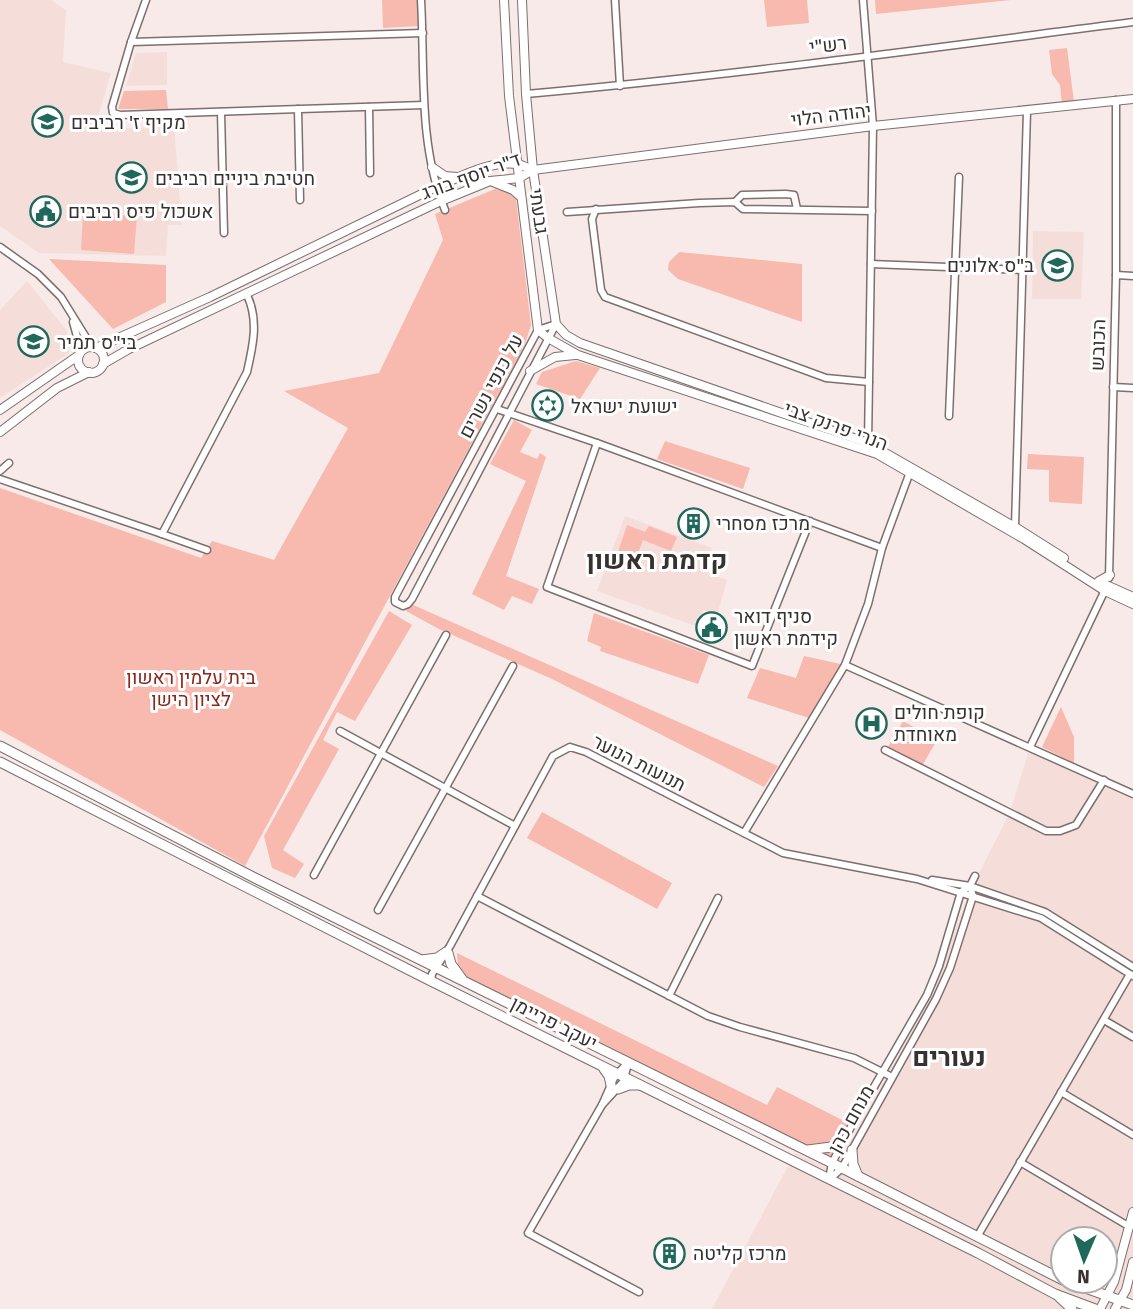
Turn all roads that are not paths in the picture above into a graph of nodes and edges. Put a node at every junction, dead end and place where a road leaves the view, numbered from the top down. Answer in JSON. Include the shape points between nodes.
{"nodes":[{"id":1,"x":146,"y":0,"type":"edge"},
{"id":2,"x":421,"y":0,"type":"edge"},
{"id":3,"x":504,"y":0,"type":"edge"},
{"id":4,"x":522,"y":0,"type":"edge"},
{"id":5,"x":615,"y":0,"type":"edge"},
{"id":6,"x":863,"y":0,"type":"edge"},
{"id":7,"x":1133,"y":22,"type":"edge"},
{"id":8,"x":423,"y":33,"type":"junction"},
{"id":9,"x":131,"y":42,"type":"junction"},
{"id":10,"x":869,"y":56,"type":"junction"},
{"id":11,"x":620,"y":86,"type":"junction"},
{"id":12,"x":526,"y":94,"type":"junction"},
{"id":13,"x":1133,"y":99,"type":"edge"},
{"id":14,"x":1116,"y":100,"type":"junction"},
{"id":15,"x":424,"y":105,"type":"junction"},
{"id":16,"x":369,"y":107,"type":"junction"},
{"id":17,"x":298,"y":109,"type":"junction"},
{"id":18,"x":220,"y":111,"type":"junction"},
{"id":19,"x":1027,"y":111,"type":"junction"},
{"id":20,"x":873,"y":126,"type":"junction"},
{"id":21,"x":517,"y":164,"type":"junction"},
{"id":22,"x":432,"y":167,"type":"junction"},
{"id":23,"x":533,"y":170,"type":"junction"},
{"id":24,"x":370,"y":173,"type":"dead end"},
{"id":25,"x":460,"y":177,"type":"junction"},
{"id":26,"x":959,"y":177,"type":"dead end"},
{"id":27,"x":519,"y":178,"type":"junction"},
{"id":28,"x":490,"y":181,"type":"junction"},
{"id":29,"x":436,"y":187,"type":"junction"},
{"id":30,"x":522,"y":198,"type":"junction"},
{"id":31,"x":300,"y":200,"type":"dead end"},
{"id":32,"x":441,"y":201,"type":"junction"},
{"id":33,"x":735,"y":202,"type":"junction"},
{"id":34,"x":596,"y":209,"type":"junction"},
{"id":35,"x":797,"y":209,"type":"junction"},
{"id":36,"x":445,"y":210,"type":"dead end"},
{"id":37,"x":872,"y":211,"type":"junction"},
{"id":38,"x":567,"y":212,"type":"dead end"},
{"id":39,"x":223,"y":233,"type":"dead end"},
{"id":40,"x":0,"y":247,"type":"edge"},
{"id":41,"x":871,"y":264,"type":"junction"},
{"id":42,"x":955,"y":267,"type":"junction"},
{"id":43,"x":1022,"y":270,"type":"junction"},
{"id":44,"x":1116,"y":275,"type":"junction"},
{"id":45,"x":1133,"y":276,"type":"edge"},
{"id":46,"x":247,"y":295,"type":"junction"},
{"id":47,"x":72,"y":317,"type":"junction"},
{"id":48,"x":556,"y":324,"type":"junction"},
{"id":49,"x":538,"y":330,"type":"junction"},
{"id":50,"x":548,"y":338,"type":"junction"},
{"id":51,"x":94,"y":347,"type":"junction"},
{"id":52,"x":80,"y":353,"type":"junction"},
{"id":53,"x":578,"y":355,"type":"junction"},
{"id":54,"x":103,"y":364,"type":"junction"},
{"id":55,"x":530,"y":371,"type":"junction"},
{"id":56,"x":89,"y":372,"type":"junction"},
{"id":57,"x":869,"y":382,"type":"junction"},
{"id":58,"x":1113,"y":387,"type":"junction"},
{"id":59,"x":1133,"y":388,"type":"edge"},
{"id":60,"x":497,"y":409,"type":"junction"},
{"id":61,"x":0,"y":411,"type":"edge"},
{"id":62,"x":508,"y":412,"type":"junction"},
{"id":63,"x":949,"y":416,"type":"dead end"},
{"id":64,"x":0,"y":432,"type":"edge"},
{"id":65,"x":597,"y":443,"type":"junction"},
{"id":66,"x":868,"y":443,"type":"junction"},
{"id":67,"x":9,"y":463,"type":"dead end"},
{"id":68,"x":911,"y":470,"type":"junction"},
{"id":69,"x":0,"y":471,"type":"edge"},
{"id":70,"x":0,"y":479,"type":"edge"},
{"id":71,"x":810,"y":521,"type":"junction"},
{"id":72,"x":1015,"y":527,"type":"junction"},
{"id":73,"x":162,"y":534,"type":"junction"},
{"id":74,"x":882,"y":548,"type":"junction"},
{"id":75,"x":207,"y":550,"type":"dead end"},
{"id":76,"x":1110,"y":575,"type":"joint"},
{"id":77,"x":1104,"y":586,"type":"junction"},
{"id":78,"x":1133,"y":597,"type":"edge"},
{"id":79,"x":1133,"y":604,"type":"edge"},
{"id":80,"x":446,"y":635,"type":"dead end"},
{"id":81,"x":845,"y":665,"type":"junction"},
{"id":82,"x":513,"y":666,"type":"dead end"},
{"id":83,"x":340,"y":731,"type":"dead end"},
{"id":84,"x":0,"y":746,"type":"edge"},
{"id":85,"x":1030,"y":747,"type":"junction"},
{"id":86,"x":885,"y":750,"type":"dead end"},
{"id":87,"x":380,"y":752,"type":"junction"},
{"id":88,"x":0,"y":762,"type":"edge"},
{"id":89,"x":1104,"y":780,"type":"junction"},
{"id":90,"x":445,"y":788,"type":"junction"},
{"id":91,"x":1133,"y":794,"type":"edge"},
{"id":92,"x":515,"y":826,"type":"junction"},
{"id":93,"x":744,"y":833,"type":"junction"},
{"id":94,"x":314,"y":875,"type":"dead end"},
{"id":95,"x":975,"y":876,"type":"dead end"},
{"id":96,"x":917,"y":879,"type":"junction"},
{"id":97,"x":971,"y":886,"type":"junction"},
{"id":98,"x":961,"y":892,"type":"junction"},
{"id":99,"x":973,"y":896,"type":"junction"},
{"id":100,"x":477,"y":897,"type":"junction"},
{"id":101,"x":718,"y":898,"type":"dead end"},
{"id":102,"x":378,"y":910,"type":"dead end"},
{"id":103,"x":448,"y":951,"type":"junction"},
{"id":104,"x":418,"y":960,"type":"junction"},
{"id":105,"x":438,"y":970,"type":"junction"},
{"id":106,"x":1132,"y":973,"type":"edge"},
{"id":107,"x":431,"y":981,"type":"junction"},
{"id":108,"x":465,"y":982,"type":"junction"},
{"id":109,"x":669,"y":996,"type":"junction"},
{"id":110,"x":1104,"y":1020,"type":"junction"},
{"id":111,"x":1133,"y":1037,"type":"edge"},
{"id":112,"x":628,"y":1062,"type":"junction"},
{"id":113,"x":600,"y":1065,"type":"junction"},
{"id":114,"x":881,"y":1072,"type":"junction"},
{"id":115,"x":621,"y":1076,"type":"junction"},
{"id":116,"x":892,"y":1077,"type":"junction"},
{"id":117,"x":641,"y":1085,"type":"junction"},
{"id":118,"x":614,"y":1087,"type":"junction"},
{"id":119,"x":1061,"y":1092,"type":"junction"},
{"id":120,"x":1133,"y":1135,"type":"edge"},
{"id":121,"x":843,"y":1141,"type":"junction"},
{"id":122,"x":807,"y":1150,"type":"junction"},
{"id":123,"x":852,"y":1150,"type":"junction"},
{"id":124,"x":1020,"y":1162,"type":"junction"},
{"id":125,"x":832,"y":1163,"type":"junction"},
{"id":126,"x":842,"y":1168,"type":"junction"},
{"id":127,"x":858,"y":1176,"type":"junction"},
{"id":128,"x":829,"y":1179,"type":"junction"},
{"id":129,"x":1133,"y":1212,"type":"edge"},
{"id":130,"x":1129,"y":1227,"type":"junction"},
{"id":131,"x":977,"y":1237,"type":"junction"},
{"id":132,"x":1133,"y":1262,"type":"edge"},
{"id":133,"x":1049,"y":1273,"type":"edge"},
{"id":134,"x":1049,"y":1291,"type":"edge"},
{"id":135,"x":639,"y":1292,"type":"dead end"},
{"id":136,"x":1056,"y":1295,"type":"edge"},
{"id":137,"x":1058,"y":1295,"type":"edge"},
{"id":138,"x":1103,"y":1295,"type":"edge"},
{"id":139,"x":1108,"y":1297,"type":"junction"},
{"id":140,"x":1117,"y":1305,"type":"edge"},
{"id":141,"x":1133,"y":1305,"type":"edge"},
{"id":142,"x":1072,"y":1309,"type":"edge"},
{"id":143,"x":1098,"y":1309,"type":"edge"}],
"edges":[{"from":1,"to":9,"type":"street"},
{"from":2,"to":8,"type":"street"},
{"from":3,"to":21,"type":"street","name":"גבעתי"},
{"from":4,"to":12,"type":"street","name":"גבעתי"},
{"from":5,"to":11,"type":"street"},
{"from":6,"to":10,"type":"street"},
{"from":7,"to":10,"type":"street","name":"רש\"י"},
{"from":8,"to":9,"type":"street"},
{"from":8,"to":15,"type":"street"},
{"from":9,"to":18,"type":"street","via":[[113,113]]},
{"from":10,"to":11,"type":"street","name":"רש\"י"},
{"from":10,"to":20,"type":"street"},
{"from":11,"to":12,"type":"street","name":"רש\"י"},
{"from":12,"to":23,"type":"street","name":"גבעתי"},
{"from":13,"to":14,"type":"street","name":"יהודה הלוי"},
{"from":14,"to":19,"type":"street","name":"יהודה הלוי"},
{"from":14,"to":44,"type":"street","name":"הכובש"},
{"from":15,"to":16,"type":"street"},
{"from":15,"to":22,"type":"street"},
{"from":16,"to":17,"type":"street"},
{"from":16,"to":24,"type":"street"},
{"from":17,"to":18,"type":"street"},
{"from":17,"to":31,"type":"street"},
{"from":18,"to":39,"type":"street"},
{"from":19,"to":20,"type":"street","name":"יהודה הלוי"},
{"from":19,"to":43,"type":"street"},
{"from":20,"to":23,"type":"street","name":"יהודה הלוי"},
{"from":20,"to":37,"type":"street"},
{"from":21,"to":23,"type":"street","name":"ד\"ר יוסף בורג"},
{"from":21,"to":25,"type":"street","name":"ד\"ר יוסף בורג"},
{"from":21,"to":27,"type":"street","name":"גבעתי"},
{"from":22,"to":25,"type":"street","via":[[445,176]]},
{"from":22,"to":29,"type":"street"},
{"from":23,"to":27,"type":"street","name":"ד\"ר יוסף בורג"},
{"from":23,"to":48,"type":"street","name":"גבעתי"},
{"from":25,"to":29,"type":"street","name":"ד\"ר יוסף בורג"},
{"from":26,"to":42,"type":"street"},
{"from":27,"to":28,"type":"street","name":"ד\"ר יוסף בורג"},
{"from":27,"to":30,"type":"street","name":"גבעתי"},
{"from":28,"to":30,"type":"street"},
{"from":28,"to":32,"type":"street","name":"ד\"ר יוסף בורג"},
{"from":29,"to":32,"type":"street"},
{"from":29,"to":51,"type":"street","name":"ד\"ר יוסף בורג"},
{"from":30,"to":49,"type":"street","name":"גבעתי"},
{"from":32,"to":36,"type":"street"},
{"from":32,"to":46,"type":"street","name":"ד\"ר יוסף בורג"},
{"from":33,"to":34,"type":"street"},
{"from":33,"to":35,"type":"street","via":[[743,209]]},
{"from":33,"to":35,"type":"street","via":[[742,195],[786,194],[794,195]]},
{"from":34,"to":38,"type":"street"},
{"from":34,"to":57,"type":"street","via":[[592,219],[605,296],[826,378]]},
{"from":35,"to":37,"type":"street"},
{"from":37,"to":41,"type":"street"},
{"from":40,"to":47,"type":"street","via":[[38,274],[61,297]]},
{"from":41,"to":42,"type":"street"},
{"from":41,"to":57,"type":"street"},
{"from":42,"to":43,"type":"street"},
{"from":42,"to":63,"type":"street"},
{"from":43,"to":72,"type":"street"},
{"from":44,"to":45,"type":"street"},
{"from":44,"to":58,"type":"street","name":"הכובש"},
{"from":46,"to":54,"type":"street","name":"ד\"ר יוסף בורג"},
{"from":46,"to":73,"type":"street","via":[[254,323],[247,372]]},
{"from":47,"to":51,"type":"street"},
{"from":47,"to":52,"type":"street"},
{"from":48,"to":49,"type":"street","name":"על כנפי נשרים"},
{"from":48,"to":50,"type":"street","name":"על כנפי נשרים"},
{"from":48,"to":66,"type":"street","name":"הנרי פרנק צבי","via":[[580,343]]},
{"from":49,"to":50,"type":"street"},
{"from":49,"to":60,"type":"street","name":"על כנפי נשרים"},
{"from":50,"to":53,"type":"street","name":"הנרי פרנק צבי"},
{"from":50,"to":55,"type":"street","name":"על כנפי נשרים"},
{"from":51,"to":52,"type":"street"},
{"from":51,"to":54,"type":"street","via":[[102,353]]},
{"from":52,"to":56,"type":"street","via":[[80,366]]},
{"from":52,"to":61,"type":"street"},
{"from":53,"to":55,"type":"street","via":[[555,356]]},
{"from":53,"to":68,"type":"street","name":"הנרי פרנק צבי","via":[[877,454]]},
{"from":54,"to":56,"type":"street"},
{"from":55,"to":62,"type":"street","name":"על כנפי נשרים"},
{"from":56,"to":64,"type":"street","via":[[57,388]]},
{"from":57,"to":66,"type":"street"},
{"from":58,"to":59,"type":"street"},
{"from":58,"to":76,"type":"street","name":"הכובש"},
{"from":60,"to":62,"type":"street"},
{"from":60,"to":62,"type":"street","name":"על כנפי נשרים","via":[[395,602],[403,606],[412,599]]},
{"from":62,"to":65,"type":"street"},
{"from":65,"to":71,"type":"street"},
{"from":65,"to":71,"type":"street","via":[[547,587],[752,666]]},
{"from":66,"to":68,"type":"street","name":"הנרי פרנק צבי"},
{"from":67,"to":69,"type":"street"},
{"from":68,"to":72,"type":"street","name":"הנרי פרנק צבי"},
{"from":68,"to":74,"type":"street"},
{"from":68,"to":77,"type":"street","name":"הנרי פרנק צבי"},
{"from":70,"to":73,"type":"street"},
{"from":71,"to":74,"type":"street"},
{"from":72,"to":77,"type":"street","name":"הנרי פרנק צבי"},
{"from":73,"to":75,"type":"street"},
{"from":74,"to":81,"type":"street","via":[[868,604]]},
{"from":76,"to":77,"type":"street"},
{"from":77,"to":78,"type":"street","name":"הנרי פרנק צבי"},
{"from":77,"to":79,"type":"street","name":"הנרי פרנק צבי"},
{"from":77,"to":85,"type":"street"},
{"from":80,"to":87,"type":"street"},
{"from":81,"to":85,"type":"street"},
{"from":81,"to":93,"type":"street"},
{"from":82,"to":90,"type":"street"},
{"from":83,"to":87,"type":"street"},
{"from":84,"to":104,"type":"main road","name":"יעקב פריימן"},
{"from":85,"to":89,"type":"street"},
{"from":86,"to":89,"type":"street","via":[[1046,831],[1076,825]]},
{"from":87,"to":90,"type":"street"},
{"from":87,"to":94,"type":"street"},
{"from":88,"to":107,"type":"main road","name":"יעקב פריימן"},
{"from":89,"to":91,"type":"street"},
{"from":90,"to":92,"type":"street"},
{"from":90,"to":102,"type":"street"},
{"from":92,"to":93,"type":"street","name":"תנועות הנוער","via":[[553,756],[570,747]]},
{"from":92,"to":100,"type":"street","name":"תנועות הנוער"},
{"from":93,"to":96,"type":"street","name":"תנועות הנוער","via":[[783,853]]},
{"from":95,"to":97,"type":"street"},
{"from":96,"to":97,"type":"street","name":"תנועות הנוער"},
{"from":96,"to":98,"type":"street","name":"תנועות הנוער"},
{"from":97,"to":98,"type":"street"},
{"from":97,"to":99,"type":"street","name":"מנחם כהן"},
{"from":97,"to":106,"type":"street","name":"תנועות הנוער","via":[[1045,912]]},
{"from":98,"to":99,"type":"street","name":"תנועות הנוער"},
{"from":98,"to":114,"type":"street","name":"מנחם כהן","via":[[927,995]]},
{"from":99,"to":106,"type":"street","name":"תנועות הנוער","via":[[1041,918]]},
{"from":99,"to":116,"type":"street","name":"מנחם כהן","via":[[950,968]]},
{"from":100,"to":103,"type":"street","name":"תנועות הנוער"},
{"from":100,"to":109,"type":"street"},
{"from":101,"to":109,"type":"street"},
{"from":103,"to":104,"type":"main road"},
{"from":103,"to":105,"type":"street","name":"תנועות הנוער"},
{"from":103,"to":108,"type":"main road","via":[[451,964]]},
{"from":104,"to":105,"type":"main road","name":"יעקב פריימן"},
{"from":105,"to":107,"type":"street","name":"תנועות הנוער"},
{"from":105,"to":108,"type":"main road","name":"יעקב פריימן"},
{"from":106,"to":110,"type":"street"},
{"from":107,"to":113,"type":"main road","name":"יעקב פריימן"},
{"from":108,"to":112,"type":"main road","name":"יעקב פריימן"},
{"from":109,"to":114,"type":"street","via":[[708,1016],[842,1054]]},
{"from":110,"to":111,"type":"street"},
{"from":110,"to":119,"type":"street"},
{"from":112,"to":115,"type":"street"},
{"from":112,"to":122,"type":"main road","name":"יעקב פריימן"},
{"from":113,"to":115,"type":"main road","name":"יעקב פריימן"},
{"from":113,"to":118,"type":"main road"},
{"from":114,"to":116,"type":"street"},
{"from":114,"to":121,"type":"street","name":"מנחם כהן"},
{"from":115,"to":117,"type":"main road","name":"יעקב פריימן"},
{"from":115,"to":118,"type":"street"},
{"from":116,"to":123,"type":"street","name":"מנחם כהן"},
{"from":117,"to":118,"type":"main road"},
{"from":117,"to":128,"type":"main road","name":"יעקב פריימן"},
{"from":118,"to":135,"type":"street","via":[[528,1233]]},
{"from":119,"to":120,"type":"street"},
{"from":119,"to":124,"type":"street"},
{"from":121,"to":122,"type":"main road"},
{"from":121,"to":125,"type":"street","name":"מנחם כהן"},
{"from":122,"to":125,"type":"main road","name":"יעקב פריימן"},
{"from":123,"to":126,"type":"street","name":"מנחם כהן"},
{"from":123,"to":127,"type":"main road"},
{"from":124,"to":130,"type":"street"},
{"from":124,"to":131,"type":"street"},
{"from":125,"to":126,"type":"main road","name":"יעקב פריימן"},
{"from":125,"to":128,"type":"street","name":"מנחם כהן"},
{"from":126,"to":127,"type":"main road","name":"יעקב פריימן"},
{"from":126,"to":128,"type":"street","name":"מנחם כהן"},
{"from":127,"to":131,"type":"main road","name":"יעקב פריימן"},
{"from":128,"to":134,"type":"main road","name":"יעקב פריימן"},
{"from":129,"to":130,"type":"street"},
{"from":130,"to":139,"type":"street"},
{"from":131,"to":133,"type":"main road","name":"יעקב פריימן"},
{"from":132,"to":140,"type":"street"},
{"from":136,"to":142,"type":"main road"},
{"from":137,"to":143,"type":"main road","name":"יעקב פריימן"},
{"from":138,"to":139,"type":"main road","name":"יעקב פריימן"},
{"from":139,"to":140,"type":"main road","name":"יעקב פריימן"},
{"from":139,"to":143,"type":"street"},
{"from":140,"to":141,"type":"main road","name":"יעקב פריימן"}]}
